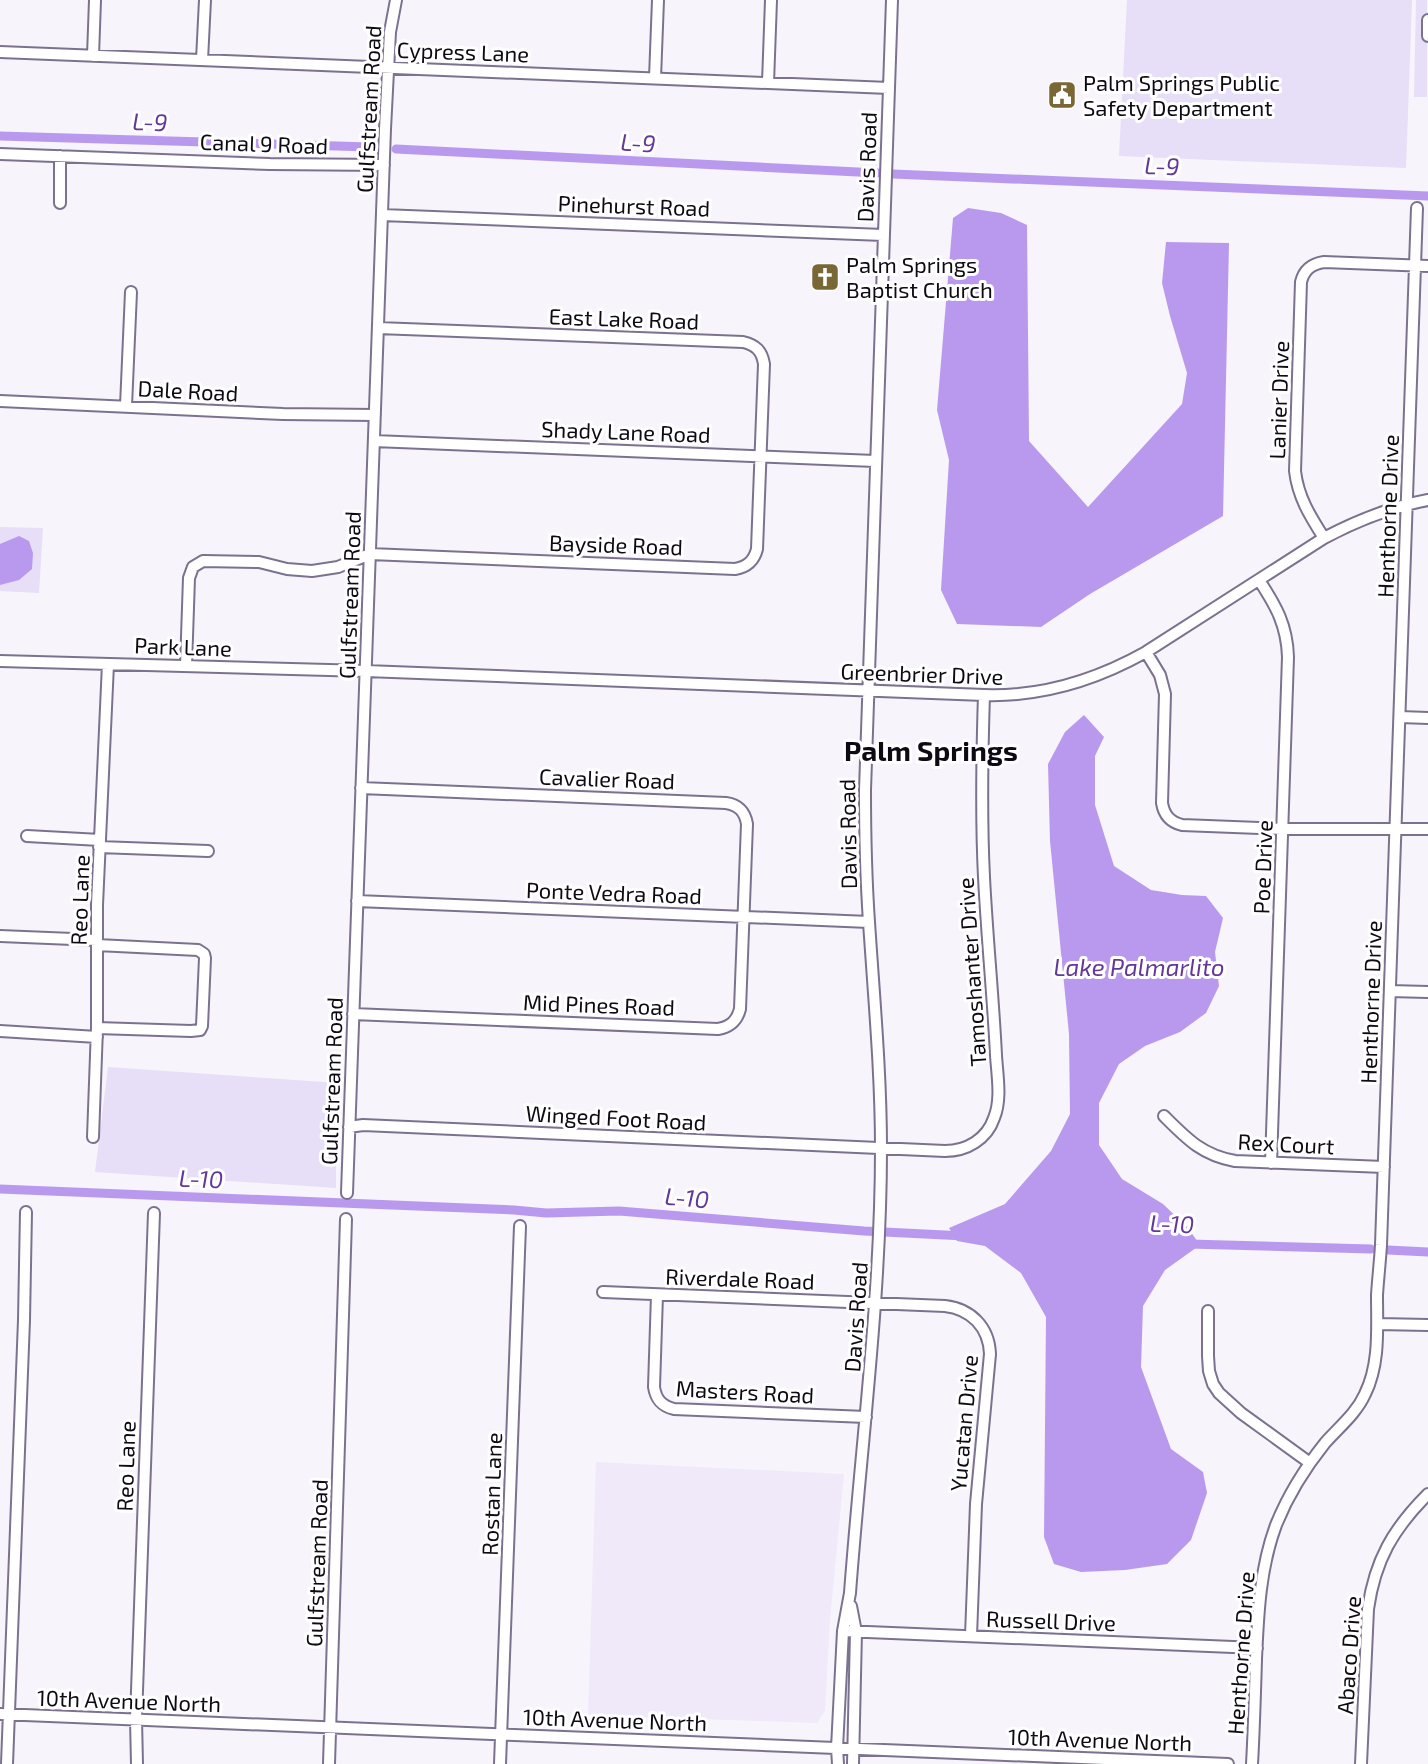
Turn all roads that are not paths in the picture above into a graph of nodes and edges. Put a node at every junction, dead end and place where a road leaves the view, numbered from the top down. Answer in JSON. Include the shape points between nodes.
{"nodes":[{"id":1,"x":95,"y":0,"type":"edge"},
{"id":2,"x":204,"y":0,"type":"edge"},
{"id":3,"x":396,"y":0,"type":"edge"},
{"id":4,"x":658,"y":0,"type":"edge"},
{"id":5,"x":771,"y":0,"type":"edge"},
{"id":6,"x":892,"y":0,"type":"edge"},
{"id":7,"x":1428,"y":20,"type":"edge"},
{"id":8,"x":1428,"y":36,"type":"edge"},
{"id":9,"x":0,"y":52,"type":"edge"},
{"id":10,"x":93,"y":56,"type":"junction"},
{"id":11,"x":202,"y":60,"type":"junction"},
{"id":12,"x":388,"y":68,"type":"junction"},
{"id":13,"x":655,"y":78,"type":"junction"},
{"id":14,"x":768,"y":83,"type":"junction"},
{"id":15,"x":889,"y":88,"type":"junction"},
{"id":16,"x":0,"y":154,"type":"edge"},
{"id":17,"x":60,"y":156,"type":"junction"},
{"id":18,"x":384,"y":165,"type":"junction"},
{"id":19,"x":60,"y":203,"type":"dead end"},
{"id":20,"x":1417,"y":208,"type":"dead end"},
{"id":21,"x":382,"y":215,"type":"junction"},
{"id":22,"x":884,"y":235,"type":"junction"},
{"id":23,"x":1415,"y":266,"type":"junction"},
{"id":24,"x":1428,"y":266,"type":"edge"},
{"id":25,"x":132,"y":292,"type":"dead end"},
{"id":26,"x":378,"y":328,"type":"junction"},
{"id":27,"x":0,"y":401,"type":"edge"},
{"id":28,"x":126,"y":406,"type":"junction"},
{"id":29,"x":375,"y":415,"type":"junction"},
{"id":30,"x":374,"y":441,"type":"junction"},
{"id":31,"x":760,"y":456,"type":"junction"},
{"id":32,"x":875,"y":461,"type":"junction"},
{"id":33,"x":1428,"y":500,"type":"edge"},
{"id":34,"x":1407,"y":504,"type":"junction"},
{"id":35,"x":1324,"y":538,"type":"junction"},
{"id":36,"x":370,"y":554,"type":"junction"},
{"id":37,"x":1259,"y":580,"type":"junction"},
{"id":38,"x":1146,"y":652,"type":"junction"},
{"id":39,"x":0,"y":661,"type":"edge"},
{"id":40,"x":108,"y":664,"type":"junction"},
{"id":41,"x":186,"y":666,"type":"junction"},
{"id":42,"x":366,"y":671,"type":"junction"},
{"id":43,"x":867,"y":691,"type":"junction"},
{"id":44,"x":984,"y":695,"type":"junction"},
{"id":45,"x":1400,"y":717,"type":"junction"},
{"id":46,"x":1428,"y":718,"type":"edge"},
{"id":47,"x":361,"y":788,"type":"junction"},
{"id":48,"x":1396,"y":828,"type":"junction"},
{"id":49,"x":1282,"y":829,"type":"junction"},
{"id":50,"x":1428,"y":830,"type":"edge"},
{"id":51,"x":27,"y":836,"type":"dead end"},
{"id":52,"x":100,"y":843,"type":"junction"},
{"id":53,"x":208,"y":851,"type":"dead end"},
{"id":54,"x":357,"y":901,"type":"junction"},
{"id":55,"x":744,"y":916,"type":"junction"},
{"id":56,"x":869,"y":922,"type":"junction"},
{"id":57,"x":0,"y":936,"type":"edge"},
{"id":58,"x":97,"y":942,"type":"junction"},
{"id":59,"x":1390,"y":991,"type":"junction"},
{"id":60,"x":1428,"y":992,"type":"edge"},
{"id":61,"x":353,"y":1014,"type":"junction"},
{"id":62,"x":0,"y":1031,"type":"edge"},
{"id":63,"x":97,"y":1032,"type":"junction"},
{"id":64,"x":1164,"y":1116,"type":"dead end"},
{"id":65,"x":349,"y":1127,"type":"junction"},
{"id":66,"x":93,"y":1137,"type":"dead end"},
{"id":67,"x":881,"y":1148,"type":"junction"},
{"id":68,"x":1271,"y":1163,"type":"junction"},
{"id":69,"x":1384,"y":1167,"type":"junction"},
{"id":70,"x":347,"y":1193,"type":"dead end"},
{"id":71,"x":26,"y":1212,"type":"dead end"},
{"id":72,"x":154,"y":1214,"type":"dead end"},
{"id":73,"x":346,"y":1219,"type":"dead end"},
{"id":74,"x":520,"y":1226,"type":"dead end"},
{"id":75,"x":603,"y":1292,"type":"dead end"},
{"id":76,"x":657,"y":1295,"type":"junction"},
{"id":77,"x":876,"y":1303,"type":"junction"},
{"id":78,"x":1208,"y":1311,"type":"dead end"},
{"id":79,"x":1378,"y":1324,"type":"junction"},
{"id":80,"x":1428,"y":1325,"type":"edge"},
{"id":81,"x":866,"y":1417,"type":"junction"},
{"id":82,"x":1310,"y":1463,"type":"junction"},
{"id":83,"x":1428,"y":1494,"type":"edge"},
{"id":84,"x":850,"y":1593,"type":"junction"},
{"id":85,"x":843,"y":1631,"type":"junction"},
{"id":86,"x":856,"y":1632,"type":"junction"},
{"id":87,"x":971,"y":1636,"type":"junction"},
{"id":88,"x":1257,"y":1648,"type":"junction"},
{"id":89,"x":4,"y":1714,"type":"edge"},
{"id":90,"x":136,"y":1719,"type":"junction"},
{"id":91,"x":330,"y":1727,"type":"junction"},
{"id":92,"x":501,"y":1734,"type":"junction"},
{"id":93,"x":837,"y":1748,"type":"junction"},
{"id":94,"x":853,"y":1748,"type":"junction"},
{"id":95,"x":1020,"y":1760,"type":"edge"},
{"id":96,"x":7,"y":1764,"type":"edge"},
{"id":97,"x":137,"y":1764,"type":"edge"},
{"id":98,"x":328,"y":1764,"type":"edge"},
{"id":99,"x":500,"y":1764,"type":"edge"},
{"id":100,"x":838,"y":1764,"type":"edge"},
{"id":101,"x":853,"y":1764,"type":"edge"},
{"id":102,"x":1228,"y":1764,"type":"edge"},
{"id":103,"x":1252,"y":1764,"type":"edge"},
{"id":104,"x":1361,"y":1764,"type":"edge"}],
"edges":[{"from":1,"to":10,"type":"street"},
{"from":2,"to":11,"type":"street"},
{"from":3,"to":12,"type":"street","name":"Gulfstream Road"},
{"from":4,"to":13,"type":"street"},
{"from":5,"to":14,"type":"street"},
{"from":6,"to":15,"type":"street","name":"Davis Road"},
{"from":7,"to":8,"type":"street"},
{"from":9,"to":10,"type":"street","name":"Cypress Lane"},
{"from":10,"to":11,"type":"street","name":"Cypress Lane"},
{"from":11,"to":12,"type":"street","name":"Cypress Lane"},
{"from":12,"to":13,"type":"street","name":"Cypress Lane"},
{"from":12,"to":18,"type":"street","name":"Gulfstream Road"},
{"from":13,"to":14,"type":"street","name":"Cypress Lane"},
{"from":14,"to":15,"type":"street","name":"Cypress Lane"},
{"from":15,"to":22,"type":"street","name":"Davis Road"},
{"from":16,"to":17,"type":"street","name":"Canal 9 Road"},
{"from":17,"to":18,"type":"street","name":"Canal 9 Road"},
{"from":17,"to":19,"type":"street"},
{"from":18,"to":21,"type":"street","name":"Gulfstream Road"},
{"from":20,"to":23,"type":"street","name":"Henthorne Drive"},
{"from":21,"to":22,"type":"street","name":"Pinehurst Road"},
{"from":21,"to":26,"type":"street","name":"Gulfstream Road"},
{"from":22,"to":32,"type":"street","name":"Davis Road"},
{"from":23,"to":24,"type":"street"},
{"from":23,"to":34,"type":"street","name":"Henthorne Drive"},
{"from":23,"to":35,"type":"street","name":"Lanier Drive","via":[[1317,263],[1306,270],[1301,282],[1295,471],[1305,508]]},
{"from":25,"to":28,"type":"street"},
{"from":26,"to":29,"type":"street","name":"Gulfstream Road"},
{"from":26,"to":31,"type":"street","name":"East Lake Road","via":[[750,344],[760,352],[764,364]]},
{"from":27,"to":28,"type":"street","name":"Dale Road"},
{"from":28,"to":29,"type":"street","name":"Dale Road"},
{"from":29,"to":30,"type":"street","name":"Gulfstream Road"},
{"from":30,"to":31,"type":"street","name":"Shady Lane Road"},
{"from":30,"to":36,"type":"street","name":"Gulfstream Road"},
{"from":31,"to":32,"type":"street","name":"Shady Lane Road"},
{"from":31,"to":36,"type":"street","name":"Bayside Road","via":[[757,549],[752,561],[741,568]]},
{"from":32,"to":43,"type":"street","name":"Davis Road"},
{"from":33,"to":34,"type":"street","name":"Greenbrier Drive"},
{"from":34,"to":35,"type":"street","name":"Greenbrier Drive"},
{"from":34,"to":45,"type":"street","name":"Henthorne Drive"},
{"from":35,"to":37,"type":"street","name":"Greenbrier Drive"},
{"from":36,"to":41,"type":"street","via":[[338,567],[312,571],[259,562],[198,563],[189,578]]},
{"from":36,"to":42,"type":"street","name":"Gulfstream Road"},
{"from":37,"to":38,"type":"street","name":"Greenbrier Drive"},
{"from":37,"to":49,"type":"street","name":"Poe Drive","via":[[1281,616],[1288,643]]},
{"from":38,"to":44,"type":"street","name":"Greenbrier Drive","via":[[1102,674],[1060,688]]},
{"from":38,"to":49,"type":"street","via":[[1166,694],[1162,802],[1166,815],[1182,825]]},
{"from":39,"to":40,"type":"street","name":"Park Lane"},
{"from":40,"to":41,"type":"street","name":"Park Lane"},
{"from":40,"to":52,"type":"street","name":"Reo Lane"},
{"from":41,"to":42,"type":"street","name":"Park Lane"},
{"from":42,"to":43,"type":"street","name":"Greenbrier Drive"},
{"from":42,"to":47,"type":"street","name":"Gulfstream Road"},
{"from":43,"to":44,"type":"street","name":"Greenbrier Drive"},
{"from":43,"to":56,"type":"street","name":"Davis Road"},
{"from":44,"to":67,"type":"street","name":"Tamoshanter Drive","via":[[982,816],[996,1112],[985,1134],[963,1148]]},
{"from":45,"to":46,"type":"street"},
{"from":45,"to":48,"type":"street","name":"Henthorne Drive"},
{"from":47,"to":54,"type":"street","name":"Gulfstream Road"},
{"from":47,"to":55,"type":"street","name":"Cavalier Road","via":[[733,804],[743,812],[747,824]]},
{"from":48,"to":49,"type":"street"},
{"from":48,"to":50,"type":"street"},
{"from":48,"to":59,"type":"street","name":"Henthorne Drive"},
{"from":49,"to":68,"type":"street","name":"Poe Drive"},
{"from":51,"to":52,"type":"street"},
{"from":52,"to":53,"type":"street"},
{"from":52,"to":58,"type":"street","name":"Reo Lane"},
{"from":54,"to":55,"type":"street","name":"Ponte Vedra Road"},
{"from":54,"to":61,"type":"street","name":"Gulfstream Road"},
{"from":55,"to":56,"type":"street","name":"Ponte Vedra Road"},
{"from":55,"to":61,"type":"street","name":"Mid Pines Road","via":[[740,1009],[735,1021],[724,1028]]},
{"from":56,"to":67,"type":"street","name":"Davis Road"},
{"from":57,"to":58,"type":"street"},
{"from":58,"to":63,"type":"street","name":"Reo Lane"},
{"from":58,"to":63,"type":"street","via":[[198,950],[205,958],[200,1029]]},
{"from":59,"to":60,"type":"street"},
{"from":59,"to":69,"type":"street","name":"Henthorne Drive"},
{"from":61,"to":65,"type":"street","name":"Gulfstream Road"},
{"from":62,"to":63,"type":"street"},
{"from":63,"to":66,"type":"street","name":"Reo Lane"},
{"from":64,"to":68,"type":"street","name":"Rex Court","via":[[1188,1140],[1210,1154],[1235,1161]]},
{"from":65,"to":67,"type":"street","name":"Winged Foot Road","via":[[375,1125]]},
{"from":65,"to":70,"type":"street","name":"Gulfstream Road"},
{"from":67,"to":77,"type":"street","name":"Davis Road"},
{"from":68,"to":69,"type":"street","name":"Rex Court"},
{"from":69,"to":79,"type":"street","name":"Henthorne Drive"},
{"from":71,"to":89,"type":"street"},
{"from":72,"to":90,"type":"street","name":"Reo Lane"},
{"from":73,"to":91,"type":"street","name":"Gulfstream Road"},
{"from":74,"to":92,"type":"street","name":"Rostan Lane"},
{"from":75,"to":76,"type":"street","name":"Riverdale Road"},
{"from":76,"to":77,"type":"street","name":"Riverdale Road"},
{"from":76,"to":81,"type":"street","name":"Masters Road","via":[[654,1387],[662,1405],[674,1409]]},
{"from":77,"to":81,"type":"street","name":"Davis Road"},
{"from":77,"to":87,"type":"street","name":"Yucatan Drive","via":[[958,1308],[978,1321],[989,1342],[976,1504]]},
{"from":78,"to":82,"type":"street","via":[[1209,1371],[1219,1394]]},
{"from":79,"to":80,"type":"street"},
{"from":79,"to":82,"type":"street","name":"Henthorne Drive","via":[[1374,1366],[1366,1393],[1352,1416]]},
{"from":81,"to":84,"type":"street","name":"Davis Road"},
{"from":82,"to":88,"type":"street","name":"Henthorne Drive","via":[[1286,1503],[1269,1547],[1259,1598]]},
{"from":83,"to":104,"type":"street","name":"Abaco Drive","via":[[1391,1539],[1371,1589]]},
{"from":84,"to":85,"type":"street","name":"Davis Road"},
{"from":84,"to":86,"type":"street","name":"Davis Road"},
{"from":85,"to":86,"type":"street","name":"Russell Drive"},
{"from":85,"to":93,"type":"street","name":"Davis Road"},
{"from":86,"to":87,"type":"street","name":"Russell Drive"},
{"from":86,"to":94,"type":"street","name":"Davis Road"},
{"from":87,"to":88,"type":"street","name":"Russell Drive"},
{"from":88,"to":103,"type":"street","name":"Henthorne Drive"},
{"from":89,"to":90,"type":"street","name":"10th Avenue North"},
{"from":89,"to":96,"type":"street"},
{"from":90,"to":91,"type":"street","name":"10th Avenue North"},
{"from":90,"to":97,"type":"street","name":"Reo Lane"},
{"from":91,"to":92,"type":"street","name":"10th Avenue North"},
{"from":91,"to":98,"type":"street","name":"Gulfstream Road"},
{"from":92,"to":93,"type":"street","name":"10th Avenue North"},
{"from":92,"to":99,"type":"street","name":"Rostan Lane"},
{"from":93,"to":94,"type":"street","name":"10th Avenue North"},
{"from":93,"to":100,"type":"street","name":"Davis Road"},
{"from":94,"to":95,"type":"street","name":"10th Avenue North"},
{"from":94,"to":101,"type":"street","name":"Davis Road"},
{"from":95,"to":102,"type":"street","name":"10th Avenue North"}]}
